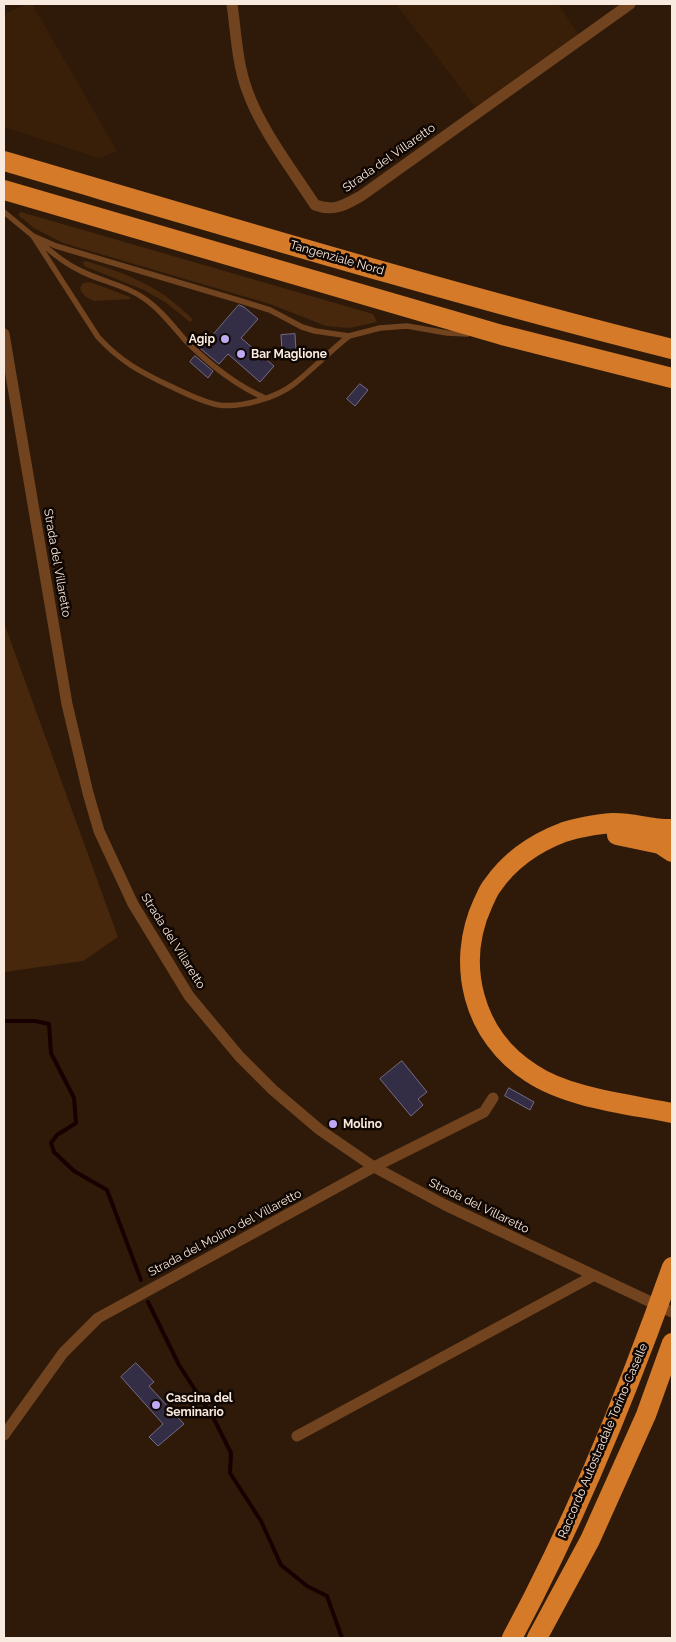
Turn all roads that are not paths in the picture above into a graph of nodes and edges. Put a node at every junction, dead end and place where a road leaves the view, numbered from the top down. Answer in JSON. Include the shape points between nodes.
{"nodes":[{"id":1,"x":232,"y":4,"type":"edge"},
{"id":2,"x":630,"y":4,"type":"edge"},
{"id":3,"x":4,"y":161,"type":"edge"},
{"id":4,"x":4,"y":190,"type":"edge"},
{"id":5,"x":4,"y":212,"type":"edge"},
{"id":6,"x":33,"y":236,"type":"junction"},
{"id":7,"x":4,"y":334,"type":"edge"},
{"id":8,"x":502,"y":335,"type":"junction"},
{"id":9,"x":348,"y":336,"type":"junction"},
{"id":10,"x":672,"y":350,"type":"edge"},
{"id":11,"x":672,"y":378,"type":"edge"},
{"id":12,"x":265,"y":398,"type":"junction"},
{"id":13,"x":672,"y":829,"type":"edge"},
{"id":14,"x":550,"y":839,"type":"junction"},
{"id":15,"x":672,"y":852,"type":"edge"},
{"id":16,"x":492,"y":1098,"type":"dead end"},
{"id":17,"x":672,"y":1113,"type":"edge"},
{"id":18,"x":374,"y":1167,"type":"junction"},
{"id":19,"x":672,"y":1267,"type":"edge"},
{"id":20,"x":593,"y":1276,"type":"junction"},
{"id":21,"x":672,"y":1312,"type":"edge"},
{"id":22,"x":670,"y":1348,"type":"edge"},
{"id":23,"x":4,"y":1435,"type":"edge"},
{"id":24,"x":297,"y":1436,"type":"dead end"},
{"id":25,"x":512,"y":1638,"type":"edge"},
{"id":26,"x":537,"y":1638,"type":"edge"}],
"edges":[{"from":1,"to":2,"type":"street","name":"Strada del Villaretto","via":[[241,66],[257,113],[315,205],[326,209],[343,206],[361,196]]},
{"from":3,"to":10,"type":"highway","name":"Tangenziale Nord","via":[[467,296]]},
{"from":4,"to":8,"type":"highway"},
{"from":5,"to":6,"type":"lane"},
{"from":6,"to":9,"type":"lane","via":[[82,255],[263,308],[302,327]]},
{"from":6,"to":12,"type":"lane","via":[[78,270],[141,296],[222,372]]},
{"from":6,"to":12,"type":"lane","via":[[98,337],[124,362],[207,402],[238,406]]},
{"from":7,"to":18,"type":"street","name":"Strada del Villaretto","via":[[67,704],[99,831],[132,904],[189,996],[239,1056],[273,1090],[320,1130]]},
{"from":8,"to":9,"type":"lane","via":[[392,326]]},
{"from":8,"to":11,"type":"highway"},
{"from":9,"to":12,"type":"lane","via":[[293,385]]},
{"from":13,"to":14,"type":"highway","via":[[613,823],[564,832]]},
{"from":14,"to":15,"type":"highway","via":[[602,833],[622,835],[660,844]]},
{"from":14,"to":17,"type":"highway","via":[[532,847],[510,864],[491,886],[478,914],[470,941],[469,965],[471,987],[487,1028],[511,1058],[554,1086]]},
{"from":16,"to":18,"type":"street","name":"Strada del Molino del Villaretto","via":[[484,1112]]},
{"from":18,"to":20,"type":"street","name":"Strada del Villaretto"},
{"from":18,"to":23,"type":"street","name":"Strada del Molino del Villaretto","via":[[98,1318],[63,1353]]},
{"from":19,"to":25,"type":"highway","name":"Raccordo Autostradale Torino-Caselle","via":[[594,1468]]},
{"from":20,"to":21,"type":"street","name":"Strada del Villaretto"},
{"from":20,"to":24,"type":"street"},
{"from":22,"to":26,"type":"highway","name":"Raccordo Autostradale Torino-Caselle","via":[[646,1415],[590,1540]]}]}
